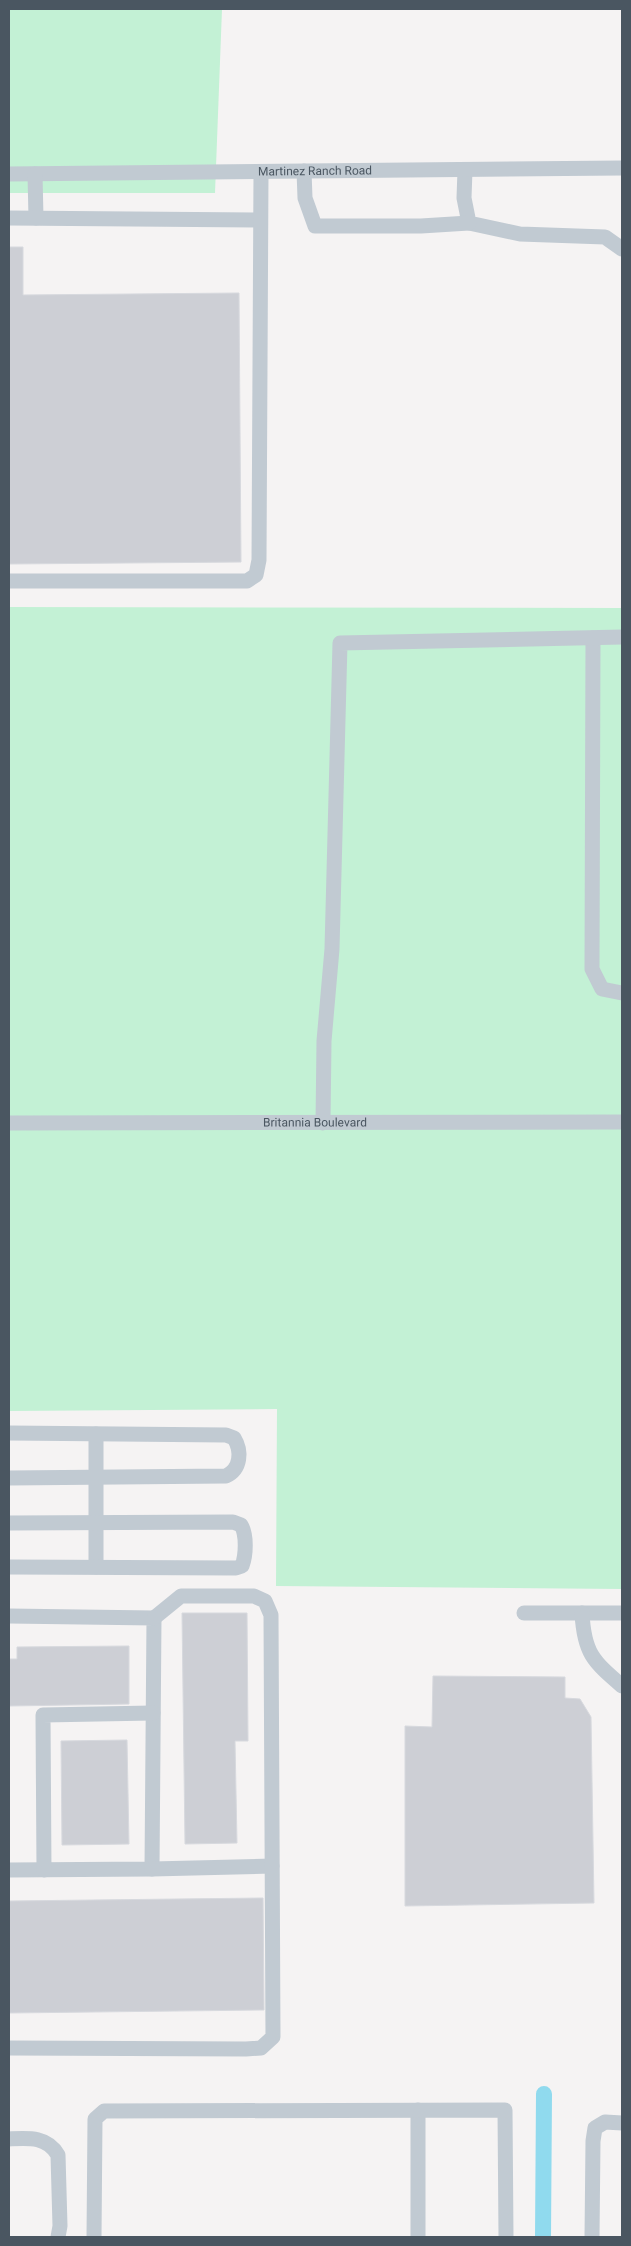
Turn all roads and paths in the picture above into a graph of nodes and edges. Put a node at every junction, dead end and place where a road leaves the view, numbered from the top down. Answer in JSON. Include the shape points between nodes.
{"nodes":[{"id":1,"x":622,"y":168,"type":"edge"},
{"id":2,"x":465,"y":170,"type":"junction"},
{"id":3,"x":304,"y":171,"type":"junction"},
{"id":4,"x":261,"y":172,"type":"junction"},
{"id":5,"x":9,"y":174,"type":"edge"},
{"id":6,"x":35,"y":174,"type":"junction"},
{"id":7,"x":9,"y":218,"type":"edge"},
{"id":8,"x":36,"y":218,"type":"junction"},
{"id":9,"x":260,"y":220,"type":"junction"},
{"id":10,"x":469,"y":223,"type":"junction"},
{"id":11,"x":622,"y":249,"type":"edge"},
{"id":12,"x":9,"y":581,"type":"edge"},
{"id":13,"x":622,"y":637,"type":"edge"},
{"id":14,"x":593,"y":638,"type":"junction"},
{"id":15,"x":622,"y":993,"type":"edge"},
{"id":16,"x":622,"y":1122,"type":"edge"},
{"id":17,"x":9,"y":1123,"type":"edge"},
{"id":18,"x":322,"y":1123,"type":"junction"},
{"id":19,"x":9,"y":1433,"type":"edge"},
{"id":20,"x":96,"y":1434,"type":"junction"},
{"id":21,"x":9,"y":1478,"type":"edge"},
{"id":22,"x":96,"y":1478,"type":"junction"},
{"id":23,"x":9,"y":1523,"type":"edge"},
{"id":24,"x":96,"y":1523,"type":"junction"},
{"id":25,"x":9,"y":1567,"type":"edge"},
{"id":26,"x":96,"y":1568,"type":"junction"},
{"id":27,"x":524,"y":1612,"type":"dead end"},
{"id":28,"x":582,"y":1613,"type":"junction"},
{"id":29,"x":622,"y":1613,"type":"edge"},
{"id":30,"x":9,"y":1616,"type":"edge"},
{"id":31,"x":154,"y":1618,"type":"junction"},
{"id":32,"x":622,"y":1686,"type":"edge"},
{"id":33,"x":153,"y":1713,"type":"junction"},
{"id":34,"x":272,"y":1866,"type":"junction"},
{"id":35,"x":152,"y":1869,"type":"junction"},
{"id":36,"x":9,"y":1870,"type":"edge"},
{"id":37,"x":44,"y":1870,"type":"junction"},
{"id":38,"x":9,"y":2048,"type":"edge"},
{"id":39,"x":418,"y":2110,"type":"junction"},
{"id":40,"x":622,"y":2123,"type":"edge"},
{"id":41,"x":9,"y":2139,"type":"edge"},
{"id":42,"x":58,"y":2237,"type":"edge"},
{"id":43,"x":94,"y":2237,"type":"edge"},
{"id":44,"x":418,"y":2237,"type":"edge"},
{"id":45,"x":506,"y":2237,"type":"edge"},
{"id":46,"x":592,"y":2237,"type":"edge"}],
"edges":[{"from":1,"to":2,"type":"street","name":"Martinez Ranch Road"},
{"from":2,"to":3,"type":"street","name":"Martinez Ranch Road"},
{"from":2,"to":10,"type":"street","via":[[464,198]]},
{"from":3,"to":4,"type":"street","name":"Martinez Ranch Road"},
{"from":3,"to":10,"type":"street","via":[[305,198],[315,226]]},
{"from":4,"to":6,"type":"street","name":"Martinez Ranch Road"},
{"from":4,"to":9,"type":"street"},
{"from":5,"to":6,"type":"street","name":"Martinez Ranch Road"},
{"from":6,"to":8,"type":"street"},
{"from":7,"to":8,"type":"street"},
{"from":8,"to":9,"type":"street"},
{"from":9,"to":12,"type":"street","via":[[260,560],[256,575],[247,582]]},
{"from":10,"to":11,"type":"street","via":[[520,234],[605,237]]},
{"from":13,"to":14,"type":"street"},
{"from":14,"to":15,"type":"street","via":[[592,969],[602,989]]},
{"from":14,"to":18,"type":"street","via":[[340,643],[332,949],[324,1041]]},
{"from":16,"to":18,"type":"street","name":"Britannia Boulevard"},
{"from":17,"to":18,"type":"street","name":"Britannia Boulevard"},
{"from":19,"to":20,"type":"street"},
{"from":20,"to":22,"type":"street"},
{"from":20,"to":22,"type":"street","via":[[226,1435],[238,1443],[238,1467],[226,1476]]},
{"from":21,"to":22,"type":"street"},
{"from":22,"to":24,"type":"street"},
{"from":23,"to":24,"type":"street"},
{"from":24,"to":26,"type":"street"},
{"from":24,"to":26,"type":"street","via":[[233,1522],[244,1530],[244,1560],[242,1566],[236,1568]]},
{"from":25,"to":26,"type":"street"},
{"from":27,"to":28,"type":"street"},
{"from":28,"to":29,"type":"street"},
{"from":28,"to":32,"type":"street","via":[[584,1638],[596,1663]]},
{"from":30,"to":31,"type":"street"},
{"from":31,"to":33,"type":"street"},
{"from":31,"to":34,"type":"street","via":[[181,1596],[254,1596],[265,1601],[271,1615]]},
{"from":33,"to":35,"type":"street"},
{"from":33,"to":37,"type":"street","via":[[43,1715]]},
{"from":34,"to":35,"type":"street"},
{"from":34,"to":38,"type":"street","via":[[273,2037],[262,2048]]},
{"from":35,"to":37,"type":"street"},
{"from":36,"to":37,"type":"street"},
{"from":39,"to":43,"type":"street","via":[[104,2111],[95,2119]]},
{"from":39,"to":44,"type":"street"},
{"from":39,"to":45,"type":"street","via":[[505,2110]]},
{"from":40,"to":46,"type":"street","via":[[605,2122],[595,2128]]},
{"from":41,"to":42,"type":"street","via":[[42,2140],[58,2154]]}]}
